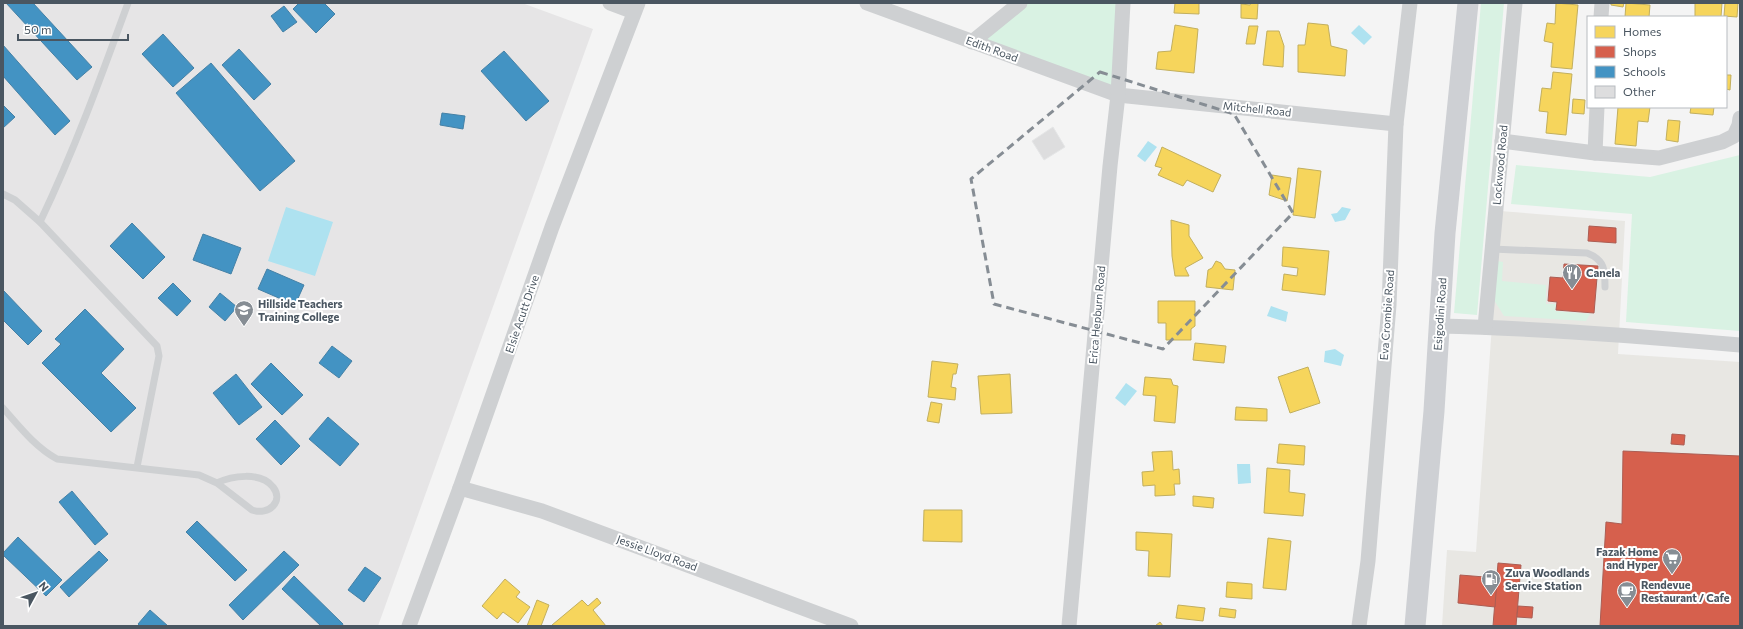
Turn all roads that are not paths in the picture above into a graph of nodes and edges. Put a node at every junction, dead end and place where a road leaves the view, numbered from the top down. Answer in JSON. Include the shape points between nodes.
{"nodes":[{"id":1,"x":128,"y":3,"type":"edge"},
{"id":2,"x":610,"y":3,"type":"edge"},
{"id":3,"x":867,"y":3,"type":"edge"},
{"id":4,"x":1020,"y":3,"type":"edge"},
{"id":5,"x":1124,"y":3,"type":"edge"},
{"id":6,"x":1410,"y":3,"type":"edge"},
{"id":7,"x":1468,"y":3,"type":"edge"},
{"id":8,"x":1515,"y":3,"type":"edge"},
{"id":9,"x":1602,"y":3,"type":"edge"},
{"id":10,"x":636,"y":7,"type":"edge"},
{"id":11,"x":1601,"y":16,"type":"edge"},
{"id":12,"x":972,"y":42,"type":"junction"},
{"id":13,"x":1118,"y":95,"type":"junction"},
{"id":14,"x":1597,"y":108,"type":"edge"},
{"id":15,"x":1740,"y":118,"type":"edge"},
{"id":16,"x":1396,"y":124,"type":"junction"},
{"id":17,"x":1502,"y":141,"type":"junction"},
{"id":18,"x":1595,"y":153,"type":"junction"},
{"id":19,"x":3,"y":194,"type":"edge"},
{"id":20,"x":40,"y":222,"type":"junction"},
{"id":21,"x":1492,"y":249,"type":"junction"},
{"id":22,"x":1605,"y":287,"type":"dead end"},
{"id":23,"x":1439,"y":326,"type":"junction"},
{"id":24,"x":1485,"y":327,"type":"junction"},
{"id":25,"x":1740,"y":345,"type":"edge"},
{"id":26,"x":3,"y":408,"type":"edge"},
{"id":27,"x":137,"y":467,"type":"junction"},
{"id":28,"x":217,"y":483,"type":"junction"},
{"id":29,"x":460,"y":488,"type":"junction"},
{"id":30,"x":409,"y":626,"type":"edge"},
{"id":31,"x":851,"y":626,"type":"edge"},
{"id":32,"x":1069,"y":626,"type":"edge"},
{"id":33,"x":1359,"y":626,"type":"edge"},
{"id":34,"x":1415,"y":626,"type":"edge"}],
"edges":[{"from":1,"to":20,"type":"lane","via":[[98,85]]},
{"from":2,"to":10,"type":"street"},
{"from":3,"to":12,"type":"street","name":"Edith Road"},
{"from":4,"to":12,"type":"street"},
{"from":5,"to":13,"type":"street","name":"Erica Hepburn Road"},
{"from":6,"to":16,"type":"street","name":"Eva Crombie Road"},
{"from":7,"to":23,"type":"main road","name":"Esigodini Road","via":[[1453,146]]},
{"from":8,"to":17,"type":"street","name":"Lockwood Road"},
{"from":9,"to":11,"type":"street"},
{"from":10,"to":29,"type":"street","name":"Elsie Acutt Drive","via":[[552,227]]},
{"from":12,"to":13,"type":"street","name":"Edith Road"},
{"from":13,"to":16,"type":"street","name":"Mitchell Road"},
{"from":13,"to":32,"type":"street","name":"Erica Hepburn Road"},
{"from":14,"to":18,"type":"street"},
{"from":15,"to":18,"type":"street","via":[[1740,125],[1734,136],[1722,142],[1660,158]]},
{"from":16,"to":33,"type":"street","name":"Eva Crombie Road","via":[[1389,305],[1368,561]]},
{"from":17,"to":18,"type":"street"},
{"from":17,"to":21,"type":"street","name":"Lockwood Road"},
{"from":19,"to":20,"type":"lane","via":[[15,200]]},
{"from":20,"to":27,"type":"lane","via":[[157,346],[159,356]]},
{"from":21,"to":22,"type":"lane","via":[[1587,253],[1603,265]]},
{"from":21,"to":24,"type":"street","name":"Lockwood Road"},
{"from":23,"to":24,"type":"street"},
{"from":23,"to":34,"type":"main road","name":"Esigodini Road"},
{"from":24,"to":25,"type":"street","via":[[1628,335]]},
{"from":26,"to":27,"type":"lane","via":[[36,444],[57,459]]},
{"from":27,"to":28,"type":"lane","via":[[199,475]]},
{"from":28,"to":28,"type":"lane","via":[[242,476],[264,480],[273,487],[276,501],[266,512],[252,510]]},
{"from":29,"to":30,"type":"street","name":"Elsie Acutt Drive"},
{"from":29,"to":31,"type":"street","name":"Jessie Lloyd Road","via":[[549,513]]}]}
